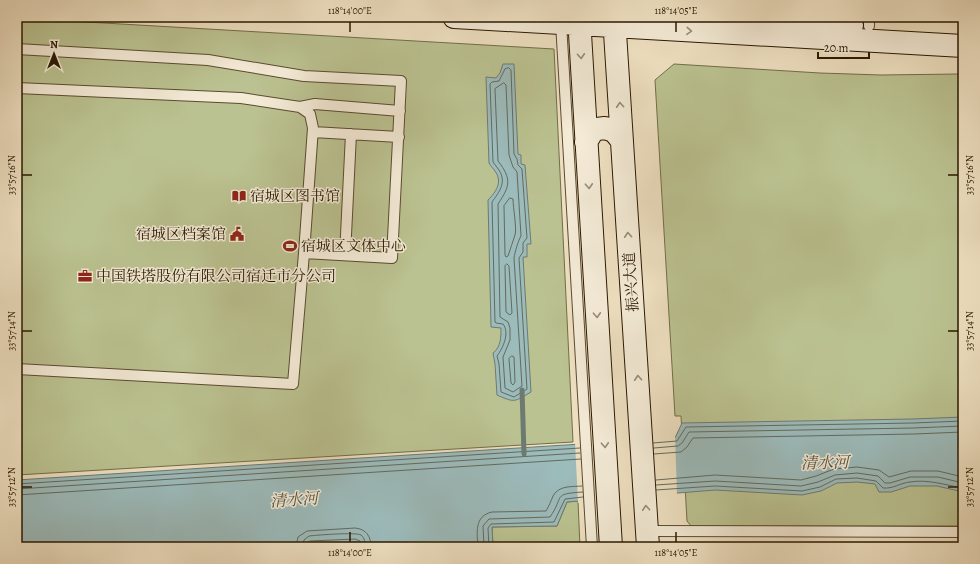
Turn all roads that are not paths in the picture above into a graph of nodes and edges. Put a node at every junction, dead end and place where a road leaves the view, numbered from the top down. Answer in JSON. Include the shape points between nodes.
{"nodes":[{"id":1,"x":454,"y":17,"type":"edge"},
{"id":2,"x":732,"y":17,"type":"edge"},
{"id":3,"x":573,"y":21,"type":"edge"},
{"id":4,"x":859,"y":21,"type":"edge"},
{"id":5,"x":615,"y":22,"type":"edge"},
{"id":6,"x":963,"y":32,"type":"edge"},
{"id":7,"x":963,"y":46,"type":"edge"},
{"id":8,"x":17,"y":49,"type":"edge"},
{"id":9,"x":17,"y":88,"type":"edge"},
{"id":10,"x":300,"y":107,"type":"junction"},
{"id":11,"x":400,"y":111,"type":"junction"},
{"id":12,"x":313,"y":132,"type":"junction"},
{"id":13,"x":351,"y":134,"type":"junction"},
{"id":14,"x":398,"y":137,"type":"junction"},
{"id":15,"x":622,"y":141,"type":"junction"},
{"id":16,"x":586,"y":142,"type":"junction"},
{"id":17,"x":304,"y":253,"type":"junction"},
{"id":18,"x":345,"y":255,"type":"junction"},
{"id":19,"x":17,"y":369,"type":"edge"},
{"id":20,"x":963,"y":532,"type":"edge"},
{"id":21,"x":648,"y":539,"type":"edge"},
{"id":22,"x":592,"y":547,"type":"edge"},
{"id":23,"x":611,"y":547,"type":"edge"}],
"edges":[{"from":1,"to":3,"type":"main road"},
{"from":2,"to":4,"type":"main road"},
{"from":3,"to":5,"type":"main road"},
{"from":3,"to":16,"type":"main road","one_way":true},
{"from":3,"to":22,"type":"lane"},
{"from":4,"to":6,"type":"main road"},
{"from":5,"to":7,"type":"main road","one_way":true},
{"from":15,"to":5,"type":"main road","name":"振兴大道","one_way":true},
{"from":8,"to":11,"type":"lane","via":[[208,60],[304,76],[401,81]]},
{"from":9,"to":10,"type":"lane","via":[[241,98]]},
{"from":10,"to":11,"type":"lane","via":[[314,104]]},
{"from":10,"to":12,"type":"lane","via":[[310,114]]},
{"from":11,"to":14,"type":"lane"},
{"from":12,"to":13,"type":"lane"},
{"from":12,"to":17,"type":"lane"},
{"from":13,"to":14,"type":"lane"},
{"from":13,"to":18,"type":"lane"},
{"from":14,"to":18,"type":"lane","via":[[392,258]]},
{"from":15,"to":16,"type":"main road","via":[[614,130],[605,128],[592,132]]},
{"from":21,"to":15,"type":"main road","name":"振兴大道","one_way":true},
{"from":16,"to":23,"type":"main road","one_way":true},
{"from":17,"to":18,"type":"lane"},
{"from":17,"to":19,"type":"lane","via":[[293,384]]},
{"from":20,"to":21,"type":"lane"}]}
